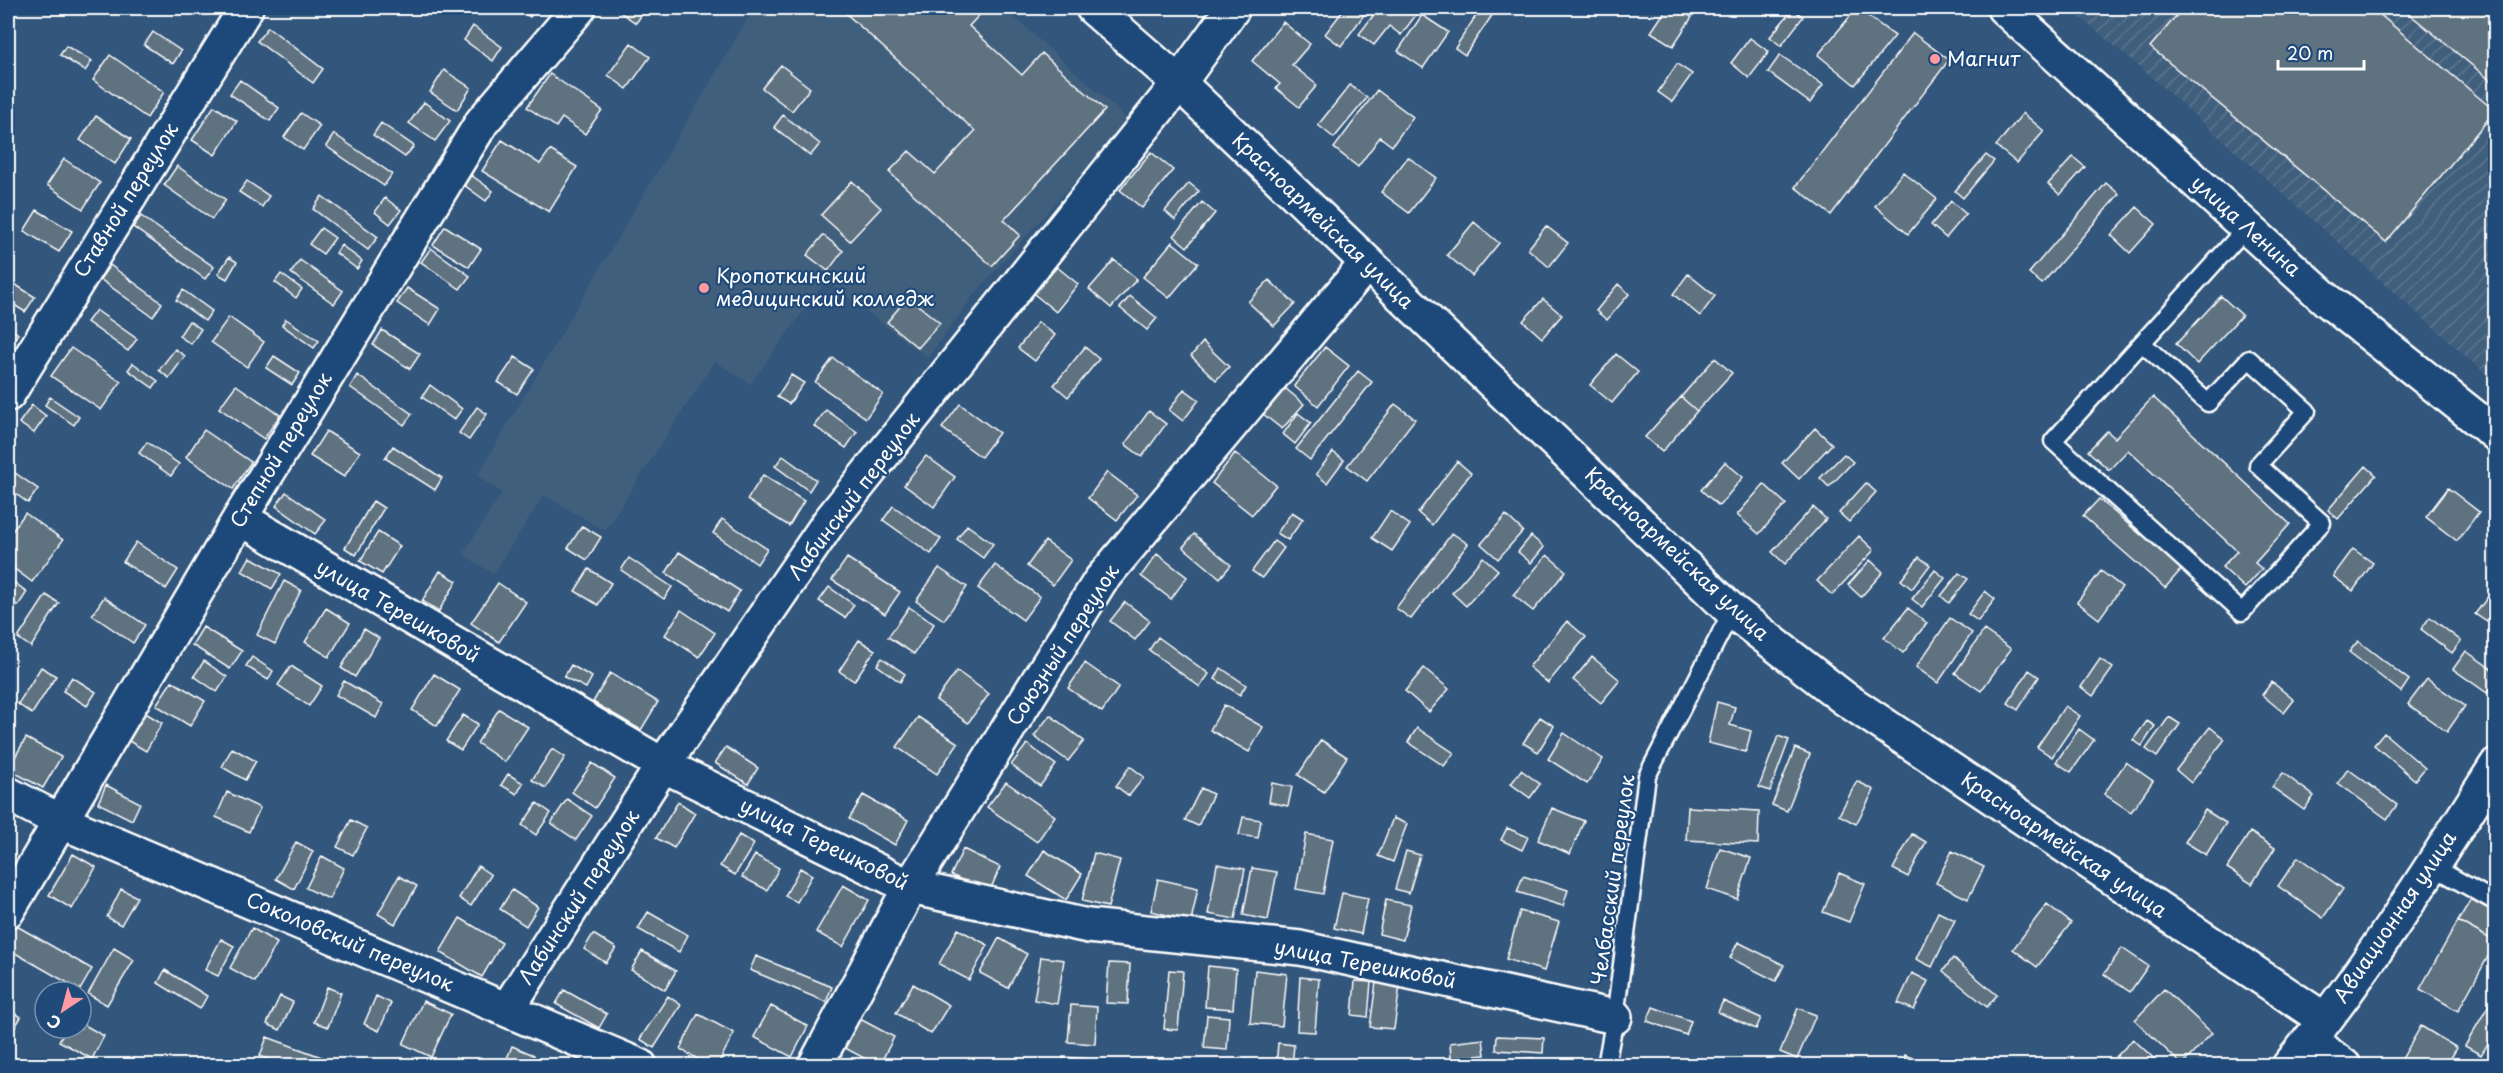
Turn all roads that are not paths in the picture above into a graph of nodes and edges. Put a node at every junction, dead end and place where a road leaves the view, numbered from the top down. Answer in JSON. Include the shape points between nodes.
{"nodes":[{"id":1,"x":246,"y":8,"type":"edge"},
{"id":2,"x":579,"y":8,"type":"edge"},
{"id":3,"x":1093,"y":8,"type":"edge"},
{"id":4,"x":1233,"y":8,"type":"edge"},
{"id":5,"x":2004,"y":8,"type":"edge"},
{"id":6,"x":1179,"y":83,"type":"junction"},
{"id":7,"x":2247,"y":227,"type":"junction"},
{"id":8,"x":1367,"y":263,"type":"junction"},
{"id":9,"x":2142,"y":343,"type":"junction"},
{"id":10,"x":8,"y":394,"type":"edge"},
{"id":11,"x":2496,"y":434,"type":"edge"},
{"id":12,"x":240,"y":518,"type":"junction"},
{"id":13,"x":1732,"y":611,"type":"junction"},
{"id":14,"x":663,"y":765,"type":"junction"},
{"id":15,"x":2496,"y":766,"type":"edge"},
{"id":16,"x":8,"y":794,"type":"edge"},
{"id":17,"x":60,"y":821,"type":"junction"},
{"id":18,"x":2432,"y":866,"type":"junction"},
{"id":19,"x":910,"y":887,"type":"junction"},
{"id":20,"x":2496,"y":902,"type":"edge"},
{"id":21,"x":8,"y":910,"type":"edge"},
{"id":22,"x":508,"y":1008,"type":"junction"},
{"id":23,"x":1615,"y":1017,"type":"junction"},
{"id":24,"x":2318,"y":1030,"type":"junction"},
{"id":25,"x":640,"y":1065,"type":"edge"},
{"id":26,"x":815,"y":1065,"type":"edge"},
{"id":27,"x":1606,"y":1065,"type":"edge"},
{"id":28,"x":2289,"y":1065,"type":"edge"},
{"id":29,"x":2344,"y":1065,"type":"edge"}],
"edges":[{"from":1,"to":10,"type":"street","name":"Ставной переулок"},
{"from":2,"to":12,"type":"street","name":"Степной переулок","via":[[482,122]]},
{"from":3,"to":6,"type":"street","name":"Красноармейская улица"},
{"from":4,"to":6,"type":"street","name":"Лабинский переулок"},
{"from":5,"to":7,"type":"street","name":"улица Ленина"},
{"from":6,"to":8,"type":"street","name":"Красноармейская улица"},
{"from":6,"to":14,"type":"street","name":"Лабинский переулок","via":[[829,522]]},
{"from":7,"to":9,"type":"lane"},
{"from":7,"to":11,"type":"street","name":"улица Ленина","via":[[2326,299]]},
{"from":8,"to":13,"type":"street","name":"Красноармейская улица"},
{"from":8,"to":19,"type":"street","name":"Союзный переулок","via":[[1100,581]]},
{"from":9,"to":9,"type":"lane","via":[[2053,441],[2242,612],[2322,523],[2258,465],[2307,411],[2249,359],[2208,403]]},
{"from":12,"to":14,"type":"street","name":"улица Терешковой"},
{"from":12,"to":17,"type":"street","name":"Степной переулок"},
{"from":13,"to":23,"type":"lane","name":"Челбасский переулок","via":[[1647,776]]},
{"from":13,"to":24,"type":"street","name":"Красноармейская улица","via":[[1844,698]]},
{"from":14,"to":19,"type":"street","name":"улица Терешковой"},
{"from":14,"to":22,"type":"street","name":"Лабинский переулок"},
{"from":15,"to":18,"type":"street","name":"Авиационная улица"},
{"from":16,"to":17,"type":"street","name":"Соколовский переулок"},
{"from":17,"to":21,"type":"street","name":"Степной переулок"},
{"from":17,"to":22,"type":"street","name":"Соколовский переулок"},
{"from":18,"to":20,"type":"lane"},
{"from":18,"to":24,"type":"street","name":"Авиационная улица"},
{"from":19,"to":23,"type":"street","name":"улица Терешковой","via":[[1088,926],[1300,948]]},
{"from":19,"to":26,"type":"street","name":"Союзный переулок"},
{"from":22,"to":25,"type":"street","name":"Соколовский переулок"},
{"from":23,"to":27,"type":"lane","name":"Челбасский переулок"},
{"from":24,"to":28,"type":"street","name":"Авиационная улица"},
{"from":24,"to":29,"type":"street","name":"Красноармейская улица"}]}
